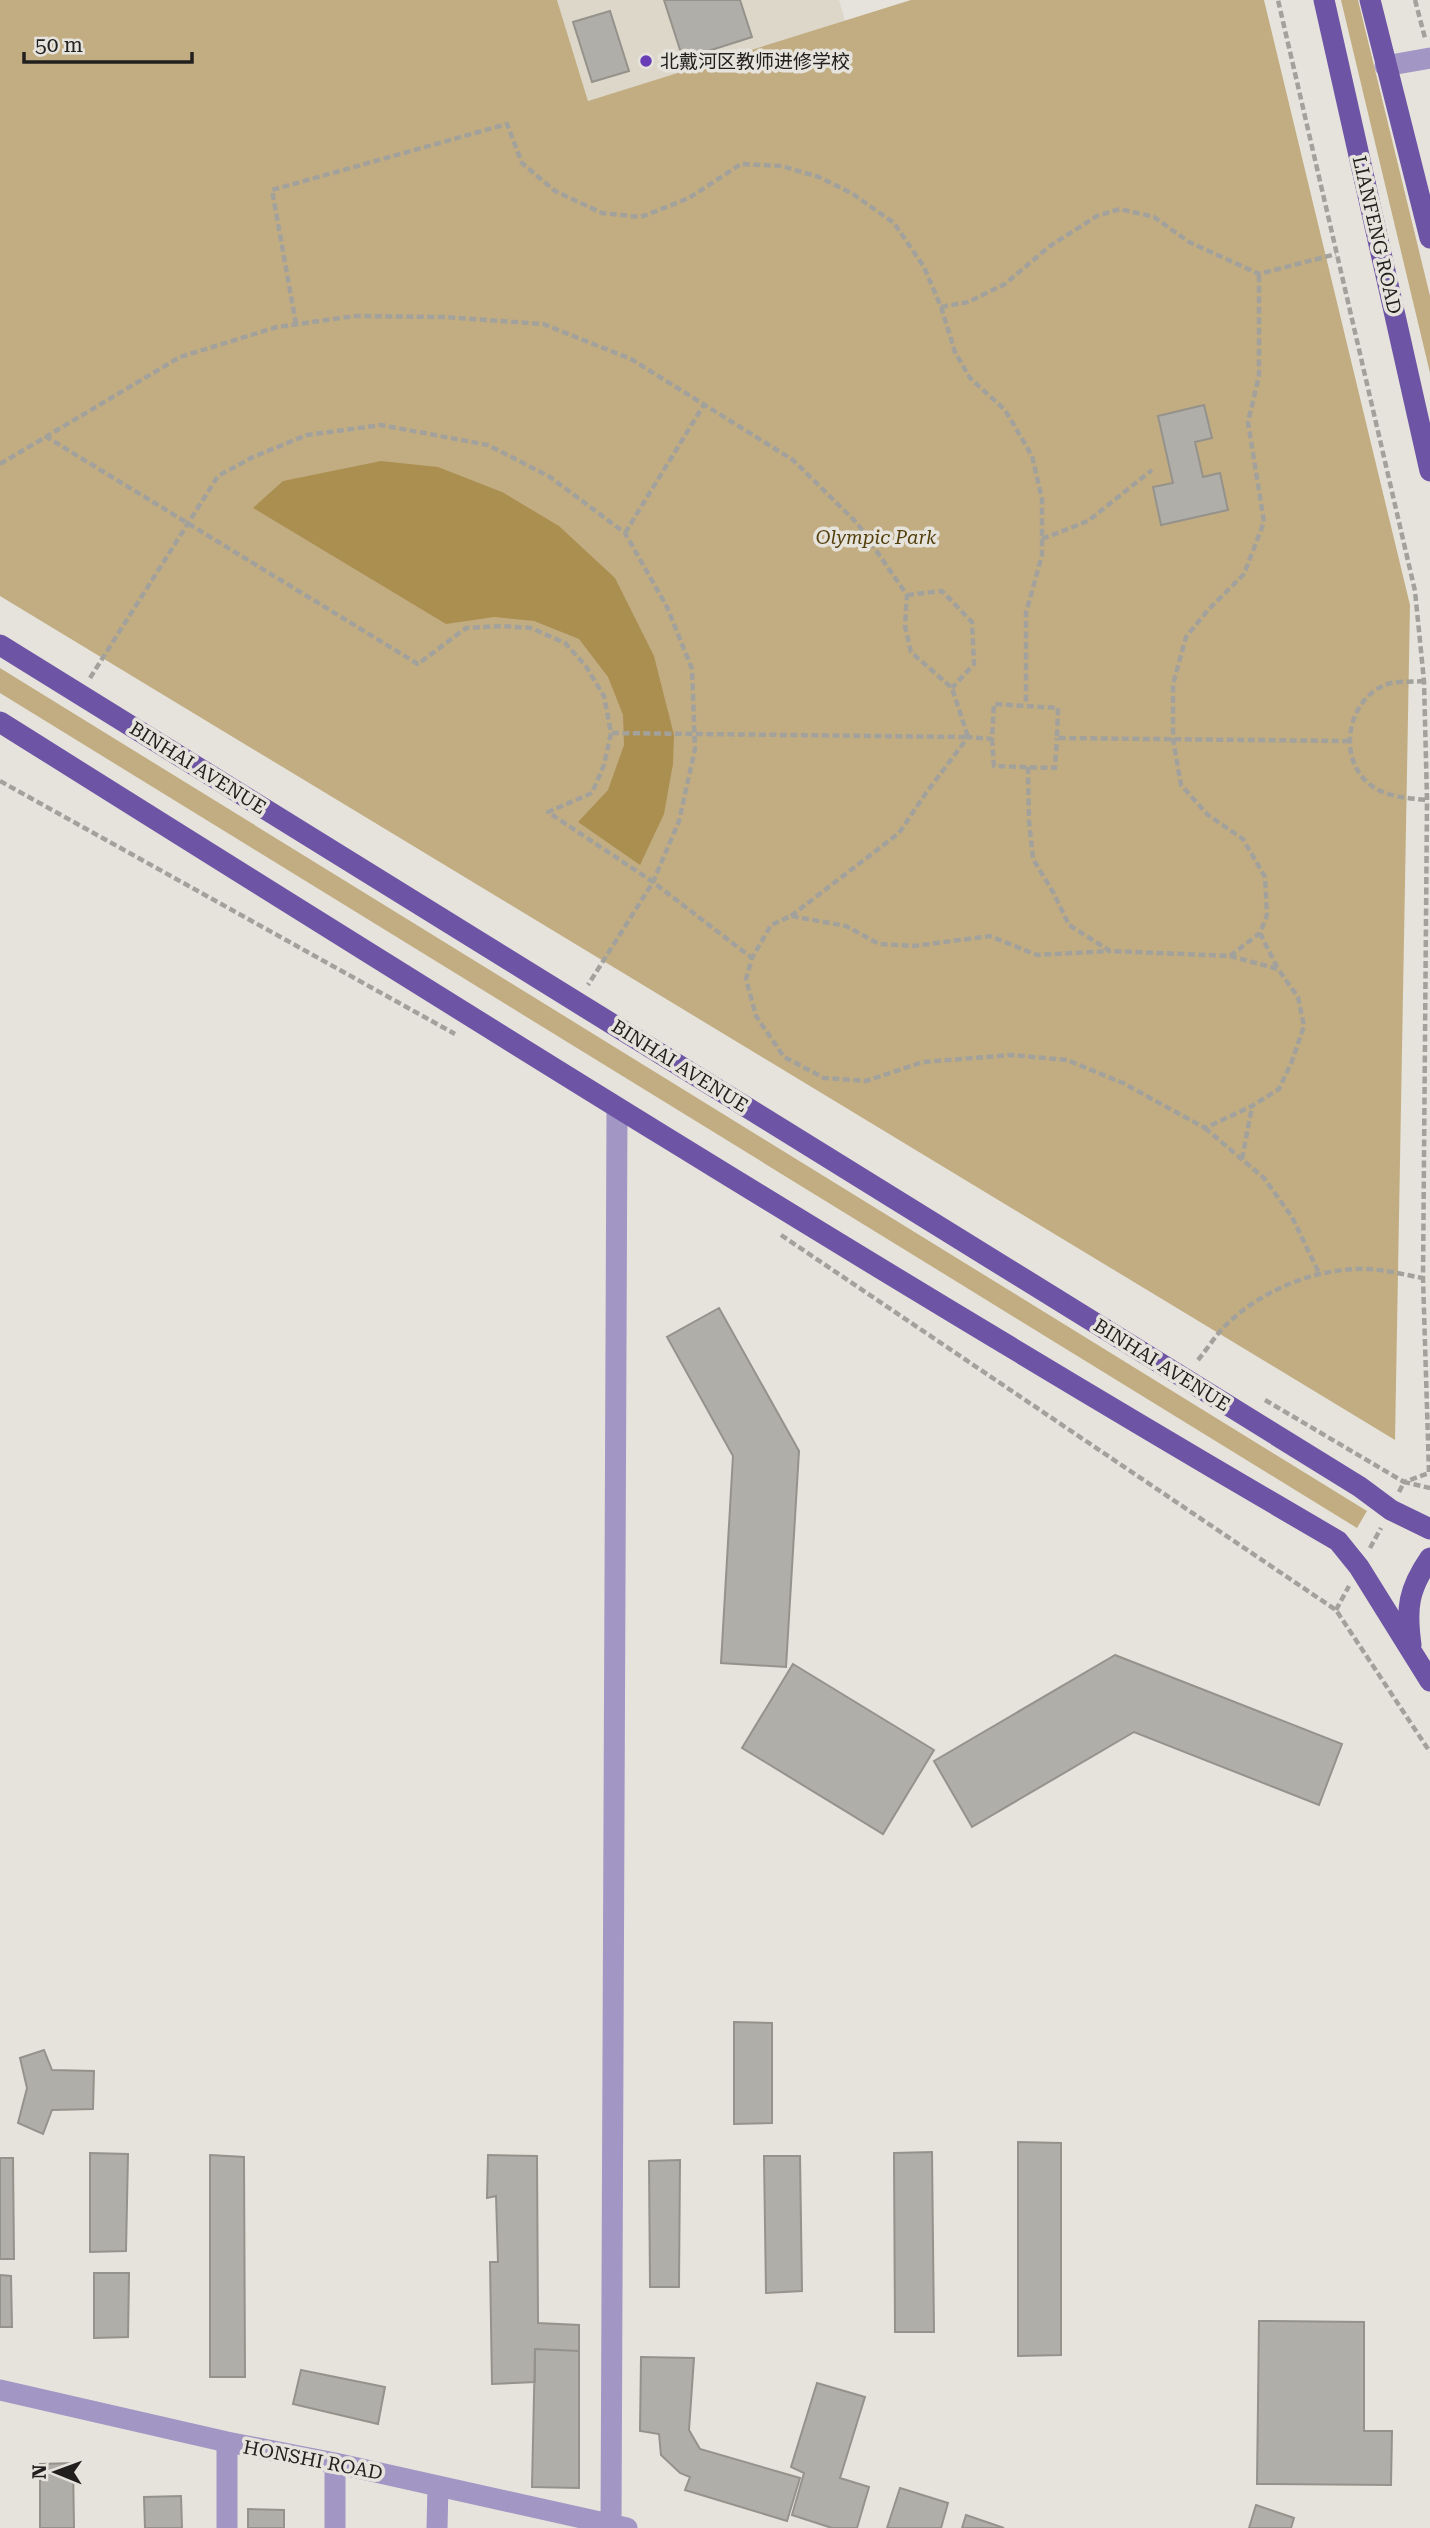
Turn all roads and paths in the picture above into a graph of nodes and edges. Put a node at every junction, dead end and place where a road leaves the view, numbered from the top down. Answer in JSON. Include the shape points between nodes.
{"nodes":[{"id":1,"x":1278,"y":0,"type":"edge"},
{"id":2,"x":1324,"y":0,"type":"edge"},
{"id":3,"x":1370,"y":0,"type":"edge"},
{"id":4,"x":1415,"y":0,"type":"edge"},
{"id":5,"x":1429,"y":51,"type":"edge"},
{"id":6,"x":1385,"y":66,"type":"junction"},
{"id":7,"x":1427,"y":211,"type":"edge"},
{"id":8,"x":1430,"y":238,"type":"edge"},
{"id":9,"x":1336,"y":254,"type":"junction"},
{"id":10,"x":1259,"y":274,"type":"junction"},
{"id":11,"x":941,"y":307,"type":"junction"},
{"id":12,"x":296,"y":324,"type":"junction"},
{"id":13,"x":705,"y":404,"type":"junction"},
{"id":14,"x":45,"y":436,"type":"junction"},
{"id":15,"x":0,"y":464,"type":"edge"},
{"id":16,"x":1152,"y":470,"type":"dead end"},
{"id":17,"x":1430,"y":471,"type":"edge"},
{"id":18,"x":189,"y":523,"type":"junction"},
{"id":19,"x":625,"y":533,"type":"junction"},
{"id":20,"x":1042,"y":539,"type":"junction"},
{"id":21,"x":907,"y":595,"type":"junction"},
{"id":22,"x":0,"y":645,"type":"edge"},
{"id":23,"x":79,"y":671,"type":"dead end"},
{"id":24,"x":1424,"y":681,"type":"junction"},
{"id":25,"x":952,"y":688,"type":"junction"},
{"id":26,"x":1026,"y":705,"type":"junction"},
{"id":27,"x":0,"y":722,"type":"edge"},
{"id":28,"x":611,"y":733,"type":"junction"},
{"id":29,"x":694,"y":735,"type":"junction"},
{"id":30,"x":968,"y":737,"type":"junction"},
{"id":31,"x":1057,"y":738,"type":"junction"},
{"id":32,"x":992,"y":739,"type":"junction"},
{"id":33,"x":1172,"y":739,"type":"junction"},
{"id":34,"x":1349,"y":741,"type":"junction"},
{"id":35,"x":1028,"y":767,"type":"junction"},
{"id":36,"x":0,"y":781,"type":"edge"},
{"id":37,"x":1427,"y":800,"type":"junction"},
{"id":38,"x":653,"y":882,"type":"junction"},
{"id":39,"x":791,"y":916,"type":"junction"},
{"id":40,"x":1260,"y":933,"type":"junction"},
{"id":41,"x":1110,"y":951,"type":"junction"},
{"id":42,"x":1230,"y":956,"type":"junction"},
{"id":43,"x":752,"y":958,"type":"junction"},
{"id":44,"x":1278,"y":969,"type":"junction"},
{"id":45,"x":576,"y":978,"type":"dead end"},
{"id":46,"x":460,"y":1037,"type":"dead end"},
{"id":47,"x":1252,"y":1106,"type":"junction"},
{"id":48,"x":617,"y":1109,"type":"junction"},
{"id":49,"x":1205,"y":1128,"type":"junction"},
{"id":50,"x":1242,"y":1159,"type":"junction"},
{"id":51,"x":779,"y":1234,"type":"dead end"},
{"id":52,"x":1319,"y":1273,"type":"junction"},
{"id":53,"x":1423,"y":1278,"type":"junction"},
{"id":54,"x":1186,"y":1353,"type":"dead end"},
{"id":55,"x":1198,"y":1360,"type":"junction"},
{"id":56,"x":1209,"y":1367,"type":"dead end"},
{"id":57,"x":1255,"y":1394,"type":"dead end"},
{"id":58,"x":1404,"y":1482,"type":"junction"},
{"id":59,"x":1430,"y":1488,"type":"edge"},
{"id":60,"x":1430,"y":1529,"type":"edge"},
{"id":61,"x":1430,"y":1558,"type":"edge"},
{"id":62,"x":1428,"y":1677,"type":"edge"},
{"id":63,"x":1430,"y":1752,"type":"edge"},
{"id":64,"x":0,"y":2390,"type":"edge"},
{"id":65,"x":227,"y":2442,"type":"junction"},
{"id":66,"x":335,"y":2463,"type":"junction"},
{"id":67,"x":438,"y":2486,"type":"junction"},
{"id":68,"x":617,"y":2527,"type":"edge"},
{"id":69,"x":227,"y":2528,"type":"edge"},
{"id":70,"x":335,"y":2528,"type":"edge"},
{"id":71,"x":438,"y":2528,"type":"edge"}],
"edges":[{"from":1,"to":9,"type":"path"},
{"from":2,"to":17,"type":"main road","name":"LIANFENG ROAD"},
{"from":3,"to":6,"type":"main road"},
{"from":4,"to":5,"type":"path"},
{"from":5,"to":6,"type":"street"},
{"from":6,"to":7,"type":"main road"},
{"from":7,"to":8,"type":"main road"},
{"from":9,"to":10,"type":"path"},
{"from":9,"to":24,"type":"path","via":[[1415,591]]},
{"from":10,"to":11,"type":"path","via":[[1189,242],[1154,217],[1121,209],[1097,216],[1050,246],[1005,284],[968,302]]},
{"from":10,"to":33,"type":"path","via":[[1259,376],[1248,422],[1264,522],[1244,574],[1186,637],[1173,684]]},
{"from":11,"to":12,"type":"path","via":[[924,267],[894,223],[853,194],[818,177],[782,166],[741,164],[689,198],[641,217],[602,213],[555,191],[522,163],[507,124],[272,191]]},
{"from":11,"to":20,"type":"path","via":[[955,352],[970,378],[1006,410],[1032,456],[1042,499]]},
{"from":12,"to":13,"type":"path","via":[[355,316],[543,324],[631,359]]},
{"from":12,"to":14,"type":"path","via":[[180,357]]},
{"from":13,"to":19,"type":"path"},
{"from":13,"to":21,"type":"path","via":[[793,460],[857,523]]},
{"from":14,"to":15,"type":"path"},
{"from":14,"to":18,"type":"path"},
{"from":16,"to":20,"type":"path","via":[[1088,521]]},
{"from":18,"to":19,"type":"path","via":[[218,476],[253,457],[307,435],[381,425],[488,445],[550,477]]},
{"from":18,"to":23,"type":"path","via":[[90,678]]},
{"from":18,"to":28,"type":"path","via":[[418,664],[466,628],[531,628],[565,643],[604,696]]},
{"from":19,"to":29,"type":"path","via":[[667,607],[692,669]]},
{"from":20,"to":26,"type":"path","via":[[1026,613]]},
{"from":21,"to":25,"type":"path","via":[[905,626],[911,652]]},
{"from":21,"to":25,"type":"path","via":[[943,591],[972,622],[974,664]]},
{"from":22,"to":60,"type":"main road","name":"BINHAI AVENUE","via":[[1391,1510]]},
{"from":24,"to":34,"type":"path","via":[[1390,683],[1368,695],[1355,712]]},
{"from":24,"to":37,"type":"path"},
{"from":25,"to":30,"type":"path"},
{"from":26,"to":31,"type":"path","via":[[1058,708]]},
{"from":26,"to":32,"type":"path","via":[[994,705]]},
{"from":27,"to":48,"type":"main road"},
{"from":28,"to":29,"type":"path"},
{"from":28,"to":38,"type":"path","via":[[592,793],[548,812]]},
{"from":29,"to":30,"type":"path"},
{"from":29,"to":38,"type":"path","via":[[680,821]]},
{"from":30,"to":32,"type":"path"},
{"from":30,"to":39,"type":"path","via":[[899,834]]},
{"from":31,"to":33,"type":"path"},
{"from":31,"to":35,"type":"path","via":[[1055,768]]},
{"from":32,"to":35,"type":"path","via":[[994,766]]},
{"from":33,"to":34,"type":"path"},
{"from":33,"to":40,"type":"path","via":[[1181,785],[1208,815],[1243,839],[1265,877],[1267,915]]},
{"from":34,"to":37,"type":"path","via":[[1352,760],[1366,781],[1391,796]]},
{"from":35,"to":41,"type":"path","via":[[1033,859],[1069,925]]},
{"from":36,"to":46,"type":"path"},
{"from":37,"to":53,"type":"path"},
{"from":38,"to":43,"type":"path"},
{"from":38,"to":45,"type":"path","via":[[588,985]]},
{"from":39,"to":41,"type":"path","via":[[846,926],[879,944],[914,946],[990,936],[1037,955]]},
{"from":39,"to":43,"type":"path","via":[[771,925]]},
{"from":40,"to":42,"type":"path"},
{"from":40,"to":44,"type":"path"},
{"from":41,"to":42,"type":"path"},
{"from":42,"to":44,"type":"path"},
{"from":43,"to":49,"type":"path","via":[[746,979],[756,1016],[784,1057],[824,1078],[866,1081],[923,1062],[1011,1055],[1067,1060],[1123,1083]]},
{"from":44,"to":47,"type":"path","via":[[1298,997],[1304,1026],[1279,1089]]},
{"from":47,"to":49,"type":"path"},
{"from":47,"to":50,"type":"path"},
{"from":48,"to":62,"type":"main road","via":[[1338,1541]]},
{"from":48,"to":68,"type":"street"},
{"from":49,"to":50,"type":"path"},
{"from":50,"to":52,"type":"path","via":[[1264,1178],[1292,1217]]},
{"from":51,"to":63,"type":"path","via":[[1336,1610]]},
{"from":52,"to":53,"type":"path","via":[[1368,1269]]},
{"from":52,"to":55,"type":"path","via":[[1263,1298],[1229,1322]]},
{"from":53,"to":58,"type":"path","via":[[1429,1473]]},
{"from":54,"to":55,"type":"path"},
{"from":55,"to":56,"type":"path"},
{"from":57,"to":58,"type":"path"},
{"from":58,"to":59,"type":"path"},
{"from":61,"to":62,"type":"main road","via":[[1413,1585],[1407,1615],[1411,1646]]},
{"from":64,"to":65,"type":"street","name":"HONSHI ROAD"},
{"from":65,"to":66,"type":"street","name":"HONSHI ROAD"},
{"from":65,"to":69,"type":"street"},
{"from":66,"to":67,"type":"street","name":"HONSHI ROAD"},
{"from":66,"to":70,"type":"street"},
{"from":67,"to":68,"type":"street","name":"HONSHI ROAD"},
{"from":67,"to":71,"type":"street"}]}
